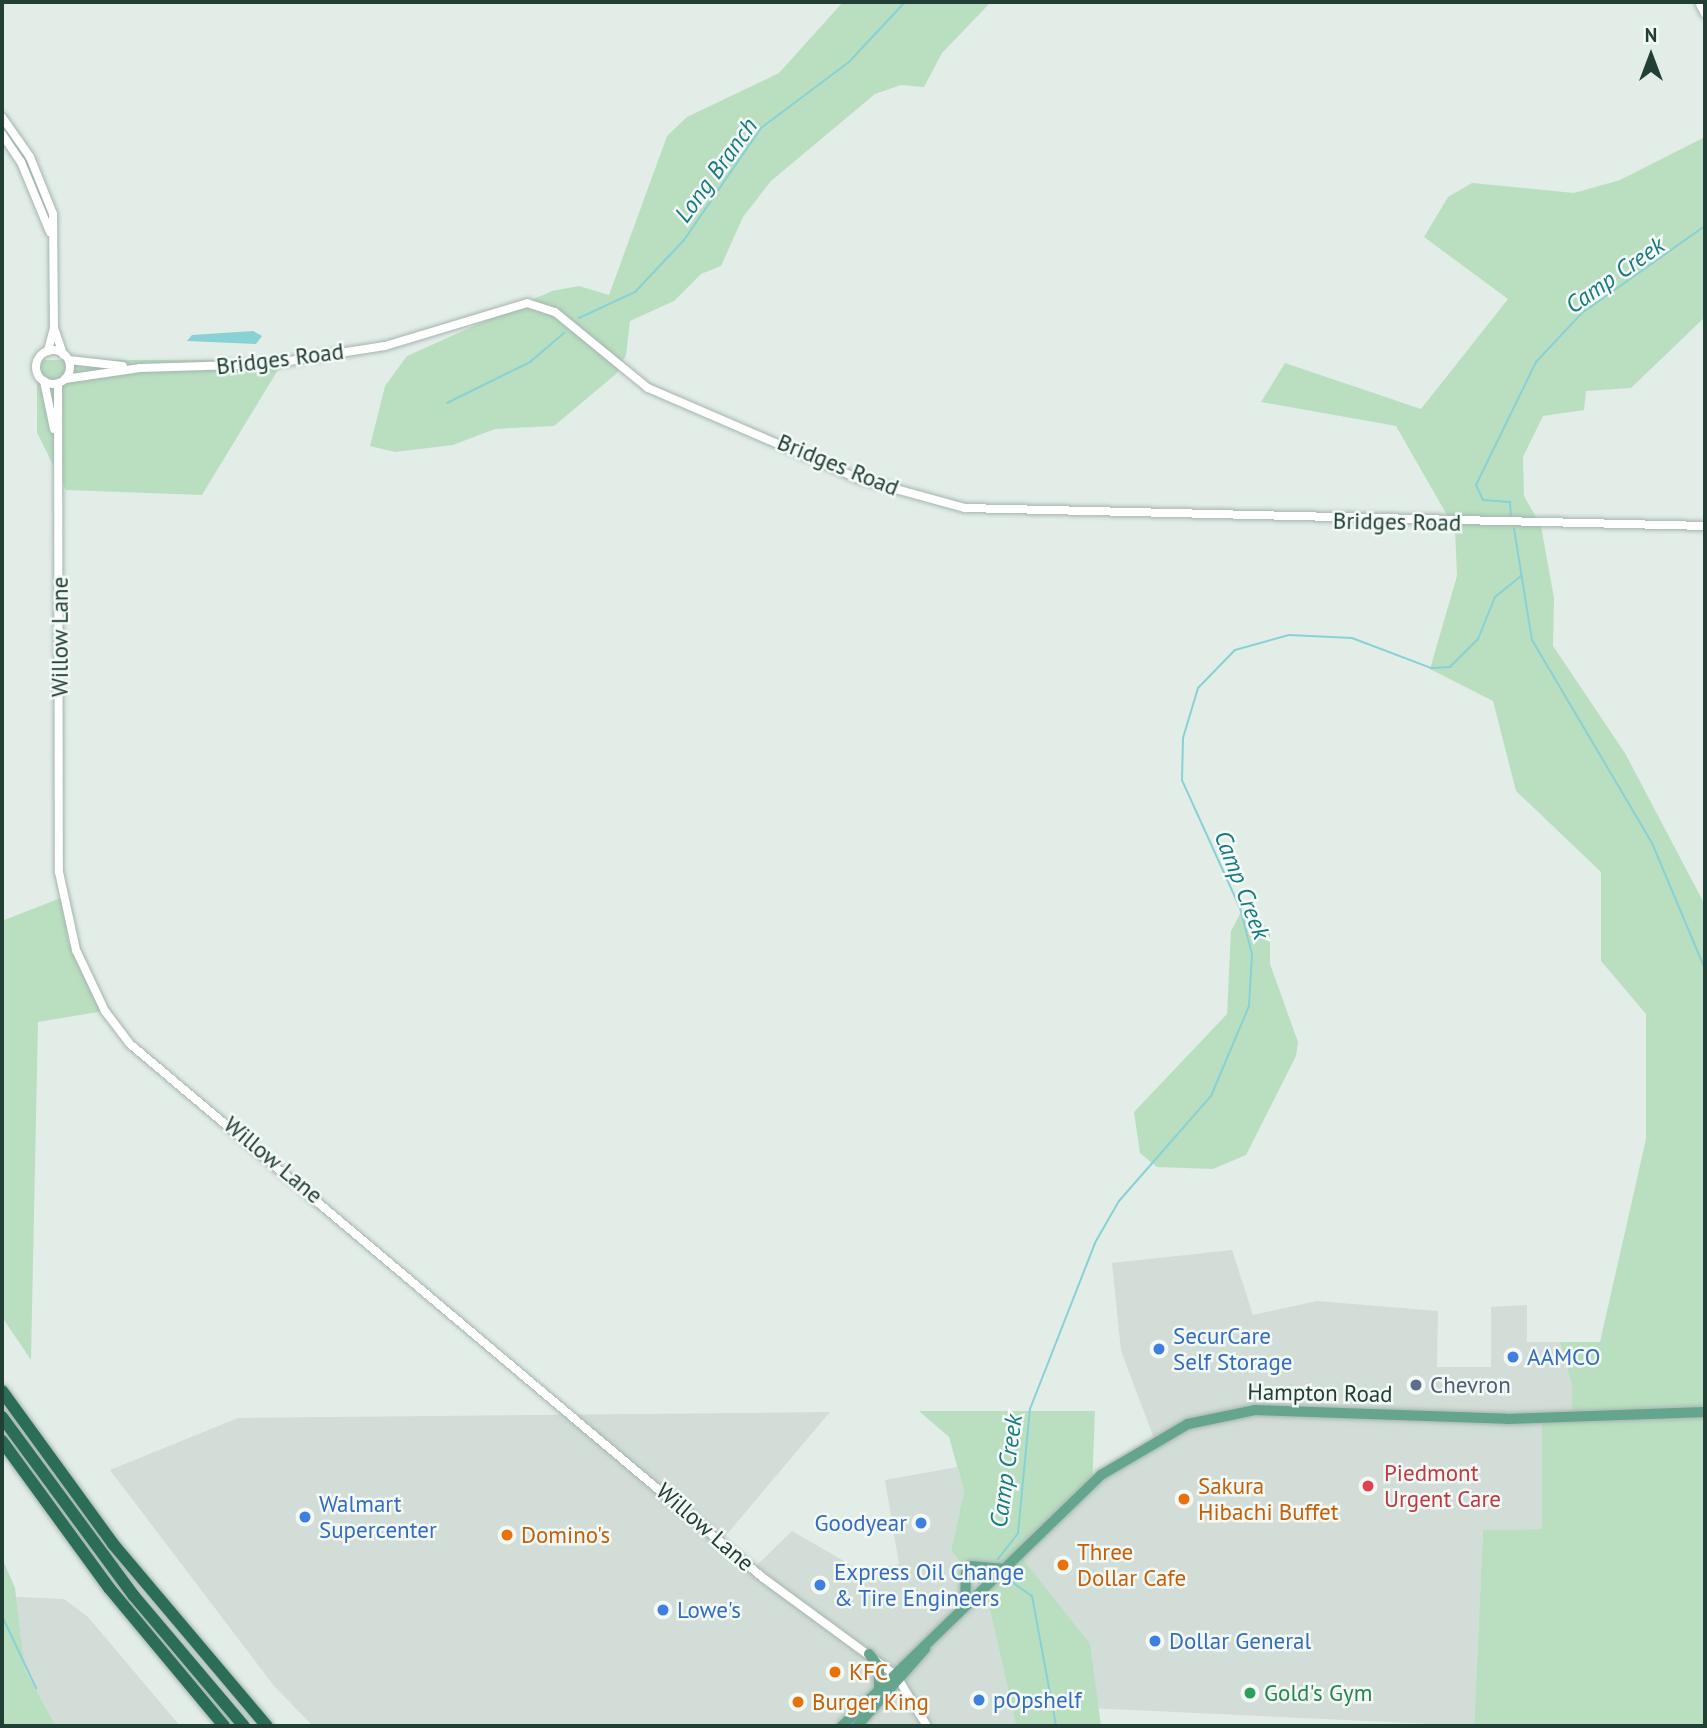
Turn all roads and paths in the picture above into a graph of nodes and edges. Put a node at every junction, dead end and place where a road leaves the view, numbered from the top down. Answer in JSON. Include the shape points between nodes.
{"nodes":[{"id":1,"x":1699,"y":2,"type":"edge"},
{"id":2,"x":1705,"y":14,"type":"edge"},
{"id":3,"x":2,"y":117,"type":"edge"},
{"id":4,"x":2,"y":134,"type":"edge"},
{"id":5,"x":50,"y":232,"type":"junction"},
{"id":6,"x":54,"y":328,"type":"junction"},
{"id":7,"x":48,"y":351,"type":"junction"},
{"id":8,"x":66,"y":357,"type":"junction"},
{"id":9,"x":140,"y":368,"type":"junction"},
{"id":10,"x":62,"y":381,"type":"junction"},
{"id":11,"x":44,"y":382,"type":"junction"},
{"id":12,"x":55,"y":432,"type":"junction"},
{"id":13,"x":1705,"y":526,"type":"edge"},
{"id":14,"x":2,"y":1391,"type":"edge"},
{"id":15,"x":1705,"y":1412,"type":"edge"},
{"id":16,"x":2,"y":1417,"type":"edge"},
{"id":17,"x":2,"y":1441,"type":"edge"},
{"id":18,"x":1002,"y":1569,"type":"junction"},
{"id":19,"x":965,"y":1604,"type":"junction"},
{"id":20,"x":929,"y":1640,"type":"junction"},
{"id":21,"x":869,"y":1654,"type":"junction"},
{"id":22,"x":204,"y":1656,"type":"junction"},
{"id":23,"x":898,"y":1677,"type":"junction"},
{"id":24,"x":878,"y":1688,"type":"junction"},
{"id":25,"x":224,"y":1726,"type":"edge"},
{"id":26,"x":244,"y":1726,"type":"edge"},
{"id":27,"x":267,"y":1726,"type":"edge"},
{"id":28,"x":276,"y":1726,"type":"edge"},
{"id":29,"x":842,"y":1726,"type":"edge"},
{"id":30,"x":857,"y":1726,"type":"edge"},
{"id":31,"x":927,"y":1726,"type":"edge"}],
"edges":[{"from":1,"to":2,"type":"street"},
{"from":3,"to":5,"type":"street","via":[[46,191]]},
{"from":4,"to":5,"type":"street","via":[[21,162]]},
{"from":5,"to":6,"type":"street"},
{"from":6,"to":7,"type":"street"},
{"from":6,"to":8,"type":"street"},
{"from":7,"to":8,"type":"street","name":"Bridges Road"},
{"from":7,"to":11,"type":"street","name":"Willow Lane","via":[[36,365]]},
{"from":8,"to":9,"type":"street","name":"Bridges Road"},
{"from":8,"to":10,"type":"street","name":"Willow Lane"},
{"from":9,"to":10,"type":"street","name":"Bridges Road"},
{"from":9,"to":13,"type":"street","name":"Bridges Road","via":[[270,364],[385,345],[527,303],[555,312],[648,388],[859,479],[965,508]]},
{"from":10,"to":11,"type":"street","name":"Bridges Road"},
{"from":10,"to":12,"type":"street","name":"Willow Lane"},
{"from":11,"to":12,"type":"street","name":"Willow Lane"},
{"from":12,"to":21,"type":"street","name":"Willow Lane","via":[[59,873],[76,950],[114,1025],[762,1577]]},
{"from":14,"to":22,"type":"highway"},
{"from":15,"to":18,"type":"main road","name":"Hampton Road","via":[[1634,1419],[1224,1414],[1172,1431],[1128,1455]]},
{"from":16,"to":26,"type":"highway","via":[[134,1596]]},
{"from":17,"to":25,"type":"highway","via":[[110,1589]]},
{"from":18,"to":19,"type":"main road","name":"Hampton Road"},
{"from":18,"to":19,"type":"main road","via":[[968,1570]]},
{"from":19,"to":20,"type":"main road","name":"Hampton Road"},
{"from":20,"to":23,"type":"main road","name":"Hampton Road"},
{"from":20,"to":23,"type":"main road","name":"Hampton Road","via":[[918,1662]]},
{"from":21,"to":23,"type":"street","name":"Willow Lane"},
{"from":21,"to":24,"type":"main road","via":[[879,1667]]},
{"from":22,"to":27,"type":"highway"},
{"from":22,"to":28,"type":"highway"},
{"from":23,"to":24,"type":"main road","name":"Hampton Road"},
{"from":23,"to":30,"type":"main road","name":"Hampton Road"},
{"from":23,"to":31,"type":"street"},
{"from":24,"to":29,"type":"main road","name":"Hampton Road"}]}
